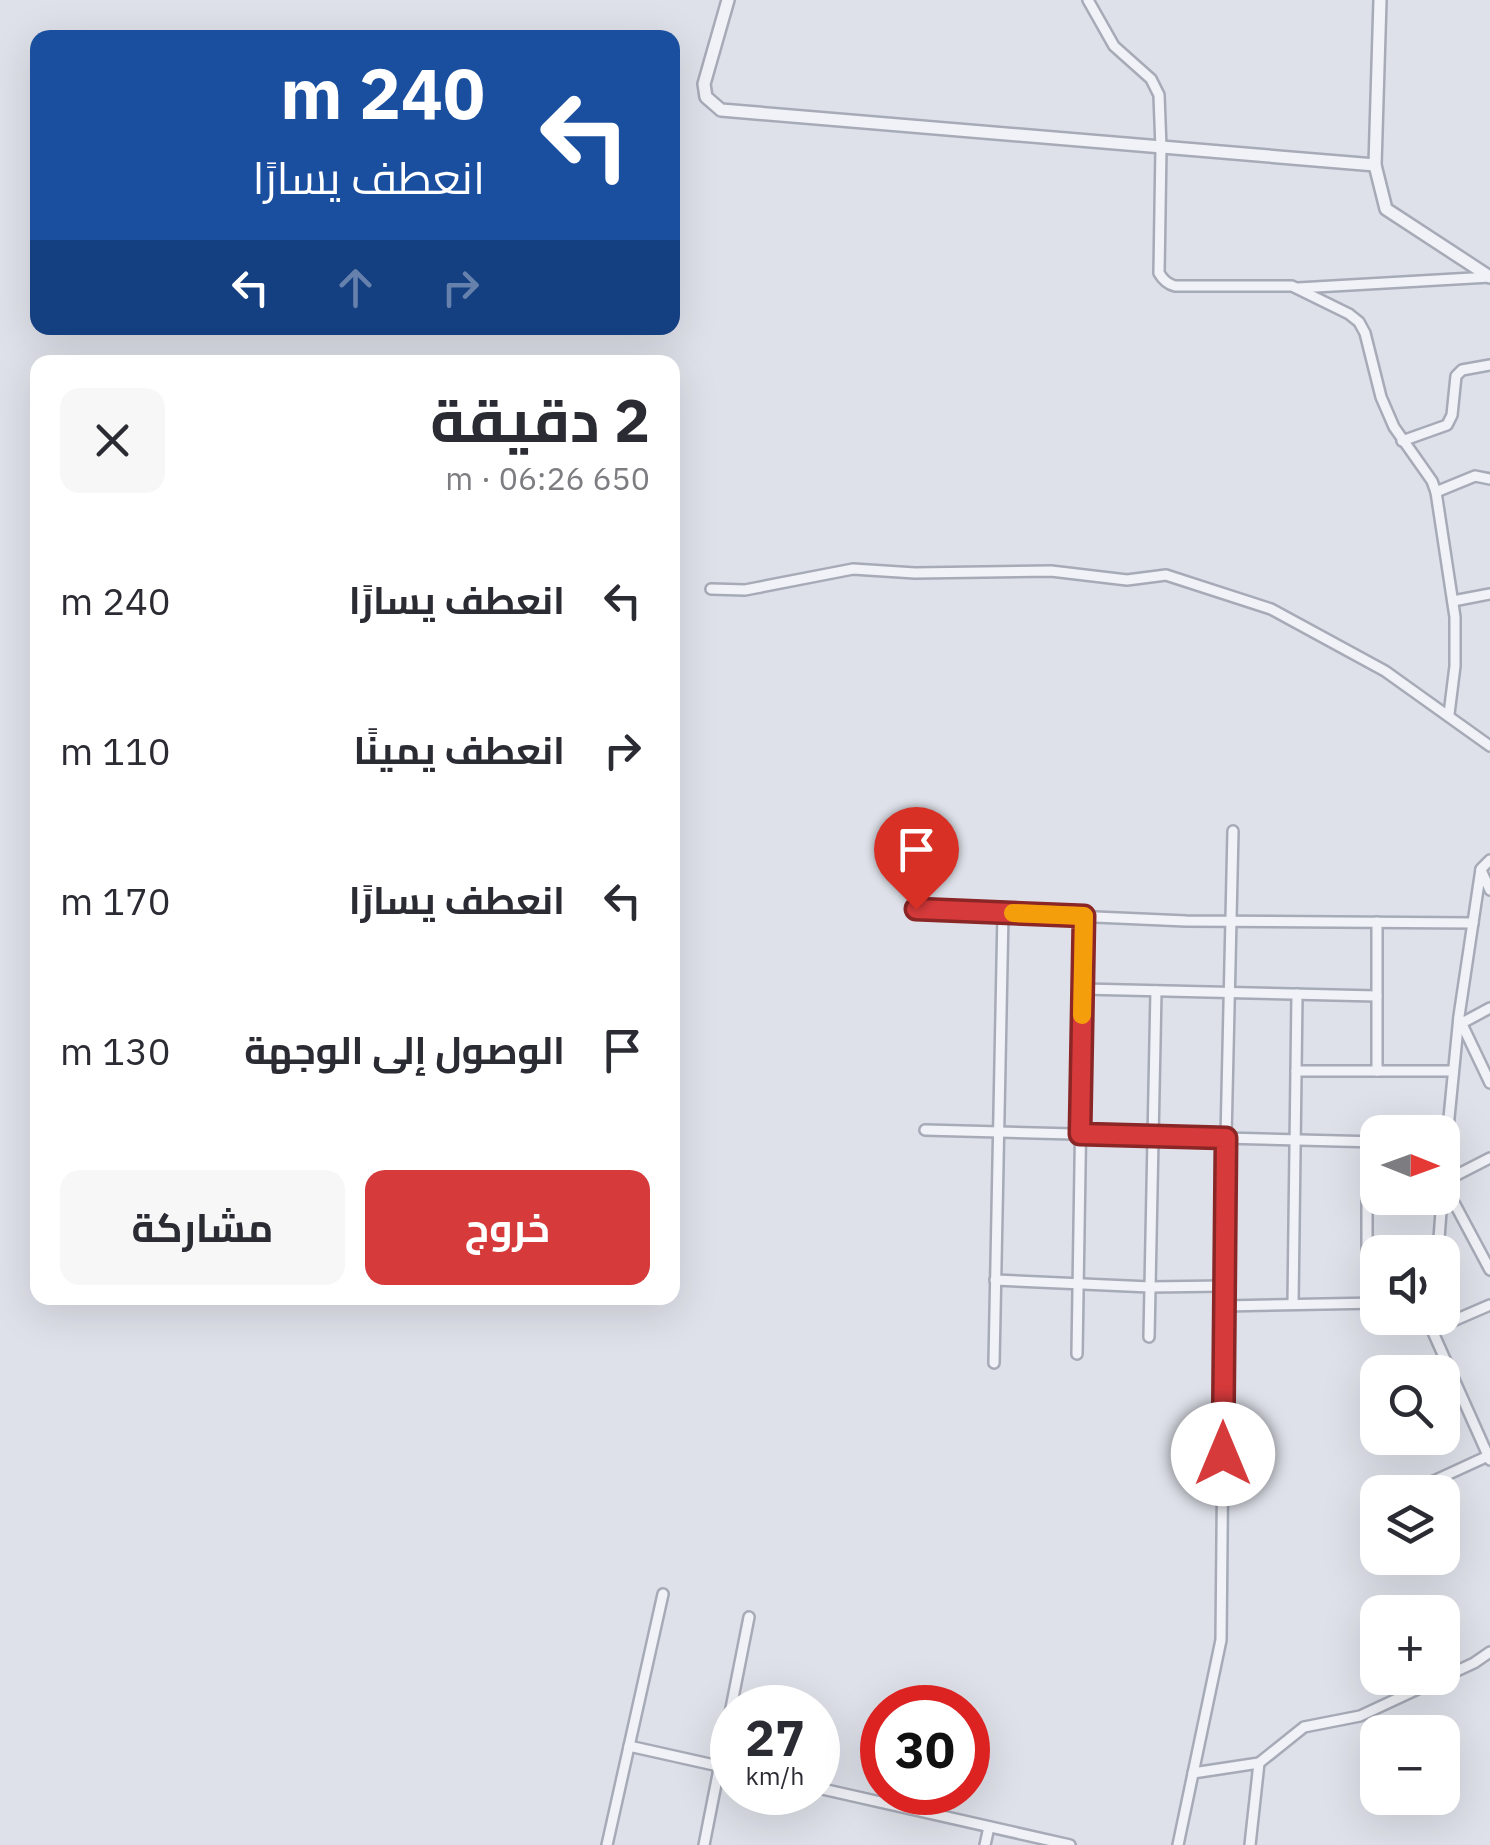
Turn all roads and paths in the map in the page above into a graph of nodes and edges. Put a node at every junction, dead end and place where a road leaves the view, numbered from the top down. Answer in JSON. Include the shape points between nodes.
{"nodes":[{"id":1,"x":728,"y":0,"type":"edge"},
{"id":2,"x":1088,"y":0,"type":"edge"},
{"id":3,"x":1380,"y":0,"type":"edge"},
{"id":4,"x":1161,"y":148,"type":"junction"},
{"id":5,"x":1374,"y":166,"type":"junction"},
{"id":6,"x":1490,"y":277,"type":"edge"},
{"id":7,"x":1296,"y":288,"type":"junction"},
{"id":8,"x":1490,"y":364,"type":"edge"},
{"id":9,"x":1402,"y":441,"type":"junction"},
{"id":10,"x":1490,"y":479,"type":"edge"},
{"id":11,"x":1436,"y":492,"type":"junction"},
{"id":12,"x":710,"y":589,"type":"dead end"},
{"id":13,"x":1490,"y":594,"type":"edge"},
{"id":14,"x":1453,"y":601,"type":"junction"},
{"id":15,"x":1449,"y":714,"type":"junction"},
{"id":16,"x":1490,"y":746,"type":"edge"},
{"id":17,"x":1233,"y":831,"type":"dead end"},
{"id":18,"x":1490,"y":860,"type":"edge"},
{"id":19,"x":1481,"y":869,"type":"junction"},
{"id":20,"x":1490,"y":890,"type":"edge"},
{"id":21,"x":916,"y":909,"type":"dead end"},
{"id":22,"x":1003,"y":913,"type":"junction"},
{"id":23,"x":1084,"y":916,"type":"junction"},
{"id":24,"x":1232,"y":922,"type":"junction"},
{"id":25,"x":1377,"y":922,"type":"junction"},
{"id":26,"x":1473,"y":923,"type":"junction"},
{"id":27,"x":1083,"y":989,"type":"junction"},
{"id":28,"x":1156,"y":991,"type":"junction"},
{"id":29,"x":1230,"y":993,"type":"junction"},
{"id":30,"x":1297,"y":994,"type":"junction"},
{"id":31,"x":1377,"y":996,"type":"junction"},
{"id":32,"x":1490,"y":1008,"type":"edge"},
{"id":33,"x":1460,"y":1019,"type":"junction"},
{"id":34,"x":1296,"y":1071,"type":"junction"},
{"id":35,"x":1377,"y":1071,"type":"junction"},
{"id":36,"x":1454,"y":1071,"type":"junction"},
{"id":37,"x":1490,"y":1083,"type":"edge"},
{"id":38,"x":1448,"y":1115,"type":"edge"},
{"id":39,"x":925,"y":1130,"type":"dead end"},
{"id":40,"x":998,"y":1132,"type":"junction"},
{"id":41,"x":1080,"y":1134,"type":"junction"},
{"id":42,"x":1154,"y":1136,"type":"junction"},
{"id":43,"x":1226,"y":1138,"type":"junction"},
{"id":44,"x":1295,"y":1140,"type":"junction"},
{"id":45,"x":1360,"y":1141,"type":"edge"},
{"id":46,"x":1490,"y":1158,"type":"edge"},
{"id":47,"x":1460,"y":1175,"type":"edge"},
{"id":48,"x":1460,"y":1215,"type":"edge"},
{"id":49,"x":1490,"y":1270,"type":"edge"},
{"id":50,"x":996,"y":1280,"type":"junction"},
{"id":51,"x":1078,"y":1284,"type":"junction"},
{"id":52,"x":1224,"y":1286,"type":"junction"},
{"id":53,"x":1150,"y":1287,"type":"junction"},
{"id":54,"x":1360,"y":1303,"type":"edge"},
{"id":55,"x":1293,"y":1304,"type":"junction"},
{"id":56,"x":1490,"y":1305,"type":"edge"},
{"id":57,"x":1224,"y":1306,"type":"junction"},
{"id":58,"x":1460,"y":1318,"type":"edge"},
{"id":59,"x":1434,"y":1335,"type":"edge"},
{"id":60,"x":1150,"y":1337,"type":"dead end"},
{"id":61,"x":1078,"y":1354,"type":"dead end"},
{"id":62,"x":994,"y":1363,"type":"dead end"},
{"id":63,"x":1489,"y":1457,"type":"edge"},
{"id":64,"x":1448,"y":1475,"type":"edge"},
{"id":65,"x":663,"y":1594,"type":"dead end"},
{"id":66,"x":749,"y":1616,"type":"dead end"},
{"id":67,"x":1490,"y":1652,"type":"edge"},
{"id":68,"x":736,"y":1685,"type":"edge"},
{"id":69,"x":629,"y":1746,"type":"junction"},
{"id":70,"x":1259,"y":1763,"type":"junction"},
{"id":71,"x":710,"y":1764,"type":"edge"},
{"id":72,"x":1193,"y":1774,"type":"junction"},
{"id":73,"x":840,"y":1793,"type":"edge"},
{"id":74,"x":710,"y":1815,"type":"edge"},
{"id":75,"x":988,"y":1827,"type":"junction"},
{"id":76,"x":606,"y":1845,"type":"edge"},
{"id":77,"x":704,"y":1845,"type":"edge"},
{"id":78,"x":985,"y":1845,"type":"edge"},
{"id":79,"x":1070,"y":1845,"type":"edge"},
{"id":80,"x":1178,"y":1845,"type":"edge"},
{"id":81,"x":1250,"y":1845,"type":"edge"}],
"edges":[{"from":1,"to":4,"type":"street","via":[[704,84],[710,103],[721,110]]},
{"from":2,"to":4,"type":"street","via":[[1114,46],[1156,87]]},
{"from":3,"to":5,"type":"street"},
{"from":4,"to":5,"type":"street"},
{"from":4,"to":7,"type":"street","via":[[1159,272],[1165,282]]},
{"from":5,"to":6,"type":"street","via":[[1386,209]]},
{"from":6,"to":7,"type":"street"},
{"from":7,"to":9,"type":"street","via":[[1350,314],[1362,327],[1381,397]]},
{"from":8,"to":9,"type":"street","via":[[1459,373],[1447,425]]},
{"from":9,"to":11,"type":"street"},
{"from":10,"to":11,"type":"street","via":[[1475,476]]},
{"from":11,"to":14,"type":"street"},
{"from":12,"to":15,"type":"street","via":[[744,590],[853,569],[1051,571],[1126,580],[1166,575],[1271,609]]},
{"from":13,"to":14,"type":"street"},
{"from":14,"to":15,"type":"street","via":[[1456,666]]},
{"from":15,"to":16,"type":"street"},
{"from":17,"to":24,"type":"street"},
{"from":18,"to":19,"type":"street"},
{"from":19,"to":20,"type":"street"},
{"from":19,"to":26,"type":"street"},
{"from":21,"to":22,"type":"street"},
{"from":22,"to":23,"type":"street"},
{"from":22,"to":40,"type":"street"},
{"from":23,"to":24,"type":"street"},
{"from":23,"to":27,"type":"street"},
{"from":24,"to":25,"type":"street"},
{"from":24,"to":29,"type":"street"},
{"from":25,"to":26,"type":"street"},
{"from":25,"to":31,"type":"street"},
{"from":26,"to":33,"type":"street"},
{"from":27,"to":28,"type":"street"},
{"from":27,"to":41,"type":"street"},
{"from":28,"to":29,"type":"street"},
{"from":28,"to":42,"type":"street"},
{"from":29,"to":30,"type":"street"},
{"from":29,"to":43,"type":"street"},
{"from":30,"to":31,"type":"street"},
{"from":30,"to":34,"type":"street"},
{"from":31,"to":35,"type":"street"},
{"from":32,"to":33,"type":"street"},
{"from":33,"to":36,"type":"street"},
{"from":33,"to":37,"type":"street"},
{"from":34,"to":35,"type":"street"},
{"from":34,"to":44,"type":"street"},
{"from":35,"to":36,"type":"street"},
{"from":36,"to":38,"type":"street"},
{"from":39,"to":40,"type":"street"},
{"from":40,"to":41,"type":"street"},
{"from":40,"to":50,"type":"street"},
{"from":41,"to":42,"type":"street"},
{"from":41,"to":51,"type":"street"},
{"from":42,"to":43,"type":"street"},
{"from":42,"to":53,"type":"street"},
{"from":43,"to":44,"type":"street"},
{"from":43,"to":52,"type":"street"},
{"from":44,"to":45,"type":"street"},
{"from":44,"to":55,"type":"street"},
{"from":46,"to":47,"type":"street"},
{"from":48,"to":49,"type":"street"},
{"from":50,"to":51,"type":"street"},
{"from":50,"to":62,"type":"street"},
{"from":51,"to":53,"type":"street"},
{"from":51,"to":61,"type":"street"},
{"from":52,"to":53,"type":"street"},
{"from":52,"to":57,"type":"street"},
{"from":53,"to":60,"type":"street"},
{"from":54,"to":55,"type":"street"},
{"from":55,"to":57,"type":"street"},
{"from":56,"to":58,"type":"street"},
{"from":57,"to":72,"type":"street","via":[[1221,1640]]},
{"from":59,"to":63,"type":"street"},
{"from":63,"to":64,"type":"street"},
{"from":65,"to":69,"type":"street"},
{"from":66,"to":68,"type":"street"},
{"from":67,"to":70,"type":"street","via":[[1360,1716],[1304,1727]]},
{"from":69,"to":71,"type":"street"},
{"from":69,"to":76,"type":"street"},
{"from":70,"to":72,"type":"street"},
{"from":70,"to":81,"type":"street"},
{"from":72,"to":80,"type":"street"},
{"from":73,"to":75,"type":"street"},
{"from":74,"to":77,"type":"street"},
{"from":75,"to":78,"type":"street"},
{"from":75,"to":79,"type":"street"}]}
